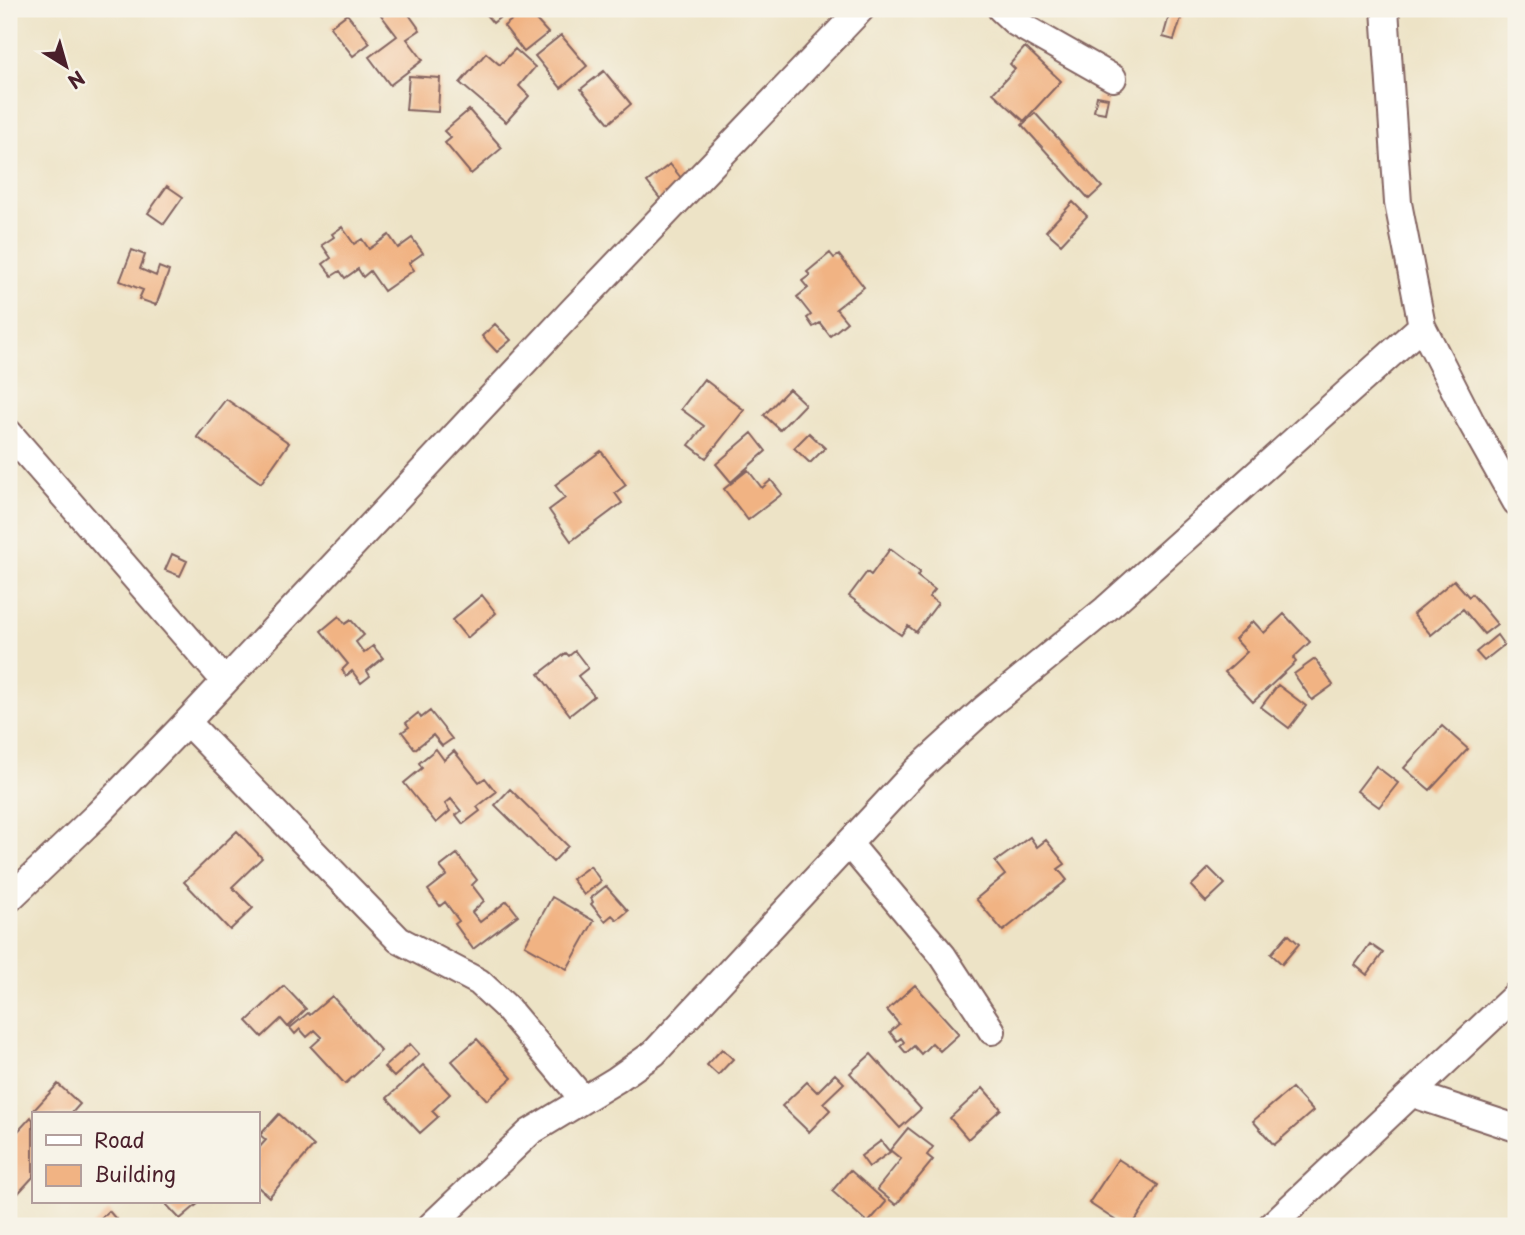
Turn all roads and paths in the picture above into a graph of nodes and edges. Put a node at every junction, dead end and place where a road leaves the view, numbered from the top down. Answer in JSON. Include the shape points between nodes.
{"nodes":[{"id":1,"x":862,"y":9,"type":"edge"},
{"id":2,"x":1001,"y":9,"type":"edge"},
{"id":3,"x":1385,"y":9,"type":"edge"},
{"id":4,"x":1113,"y":78,"type":"dead end"},
{"id":5,"x":1422,"y":326,"type":"junction"},
{"id":6,"x":9,"y":433,"type":"edge"},
{"id":7,"x":1516,"y":502,"type":"edge"},
{"id":8,"x":224,"y":680,"type":"junction"},
{"id":9,"x":187,"y":722,"type":"junction"},
{"id":10,"x":849,"y":845,"type":"junction"},
{"id":11,"x":9,"y":898,"type":"edge"},
{"id":12,"x":1516,"y":995,"type":"edge"},
{"id":13,"x":992,"y":1031,"type":"dead end"},
{"id":14,"x":1413,"y":1094,"type":"junction"},
{"id":15,"x":583,"y":1099,"type":"junction"},
{"id":16,"x":1516,"y":1128,"type":"edge"},
{"id":17,"x":430,"y":1226,"type":"edge"},
{"id":18,"x":1272,"y":1226,"type":"edge"}],
"edges":[{"from":1,"to":8,"type":"street"},
{"from":2,"to":4,"type":"street","via":[[1016,23]]},
{"from":3,"to":5,"type":"street","via":[[1398,203]]},
{"from":5,"to":7,"type":"street"},
{"from":5,"to":10,"type":"street","via":[[1106,609],[984,709],[918,770]]},
{"from":6,"to":8,"type":"street"},
{"from":8,"to":9,"type":"street"},
{"from":9,"to":11,"type":"street"},
{"from":9,"to":15,"type":"street","via":[[399,940],[479,982],[506,1007]]},
{"from":10,"to":13,"type":"street","via":[[943,956]]},
{"from":10,"to":15,"type":"street","via":[[654,1053]]},
{"from":12,"to":14,"type":"street"},
{"from":14,"to":16,"type":"street"},
{"from":14,"to":18,"type":"street"},
{"from":15,"to":17,"type":"street","via":[[530,1132]]}]}
